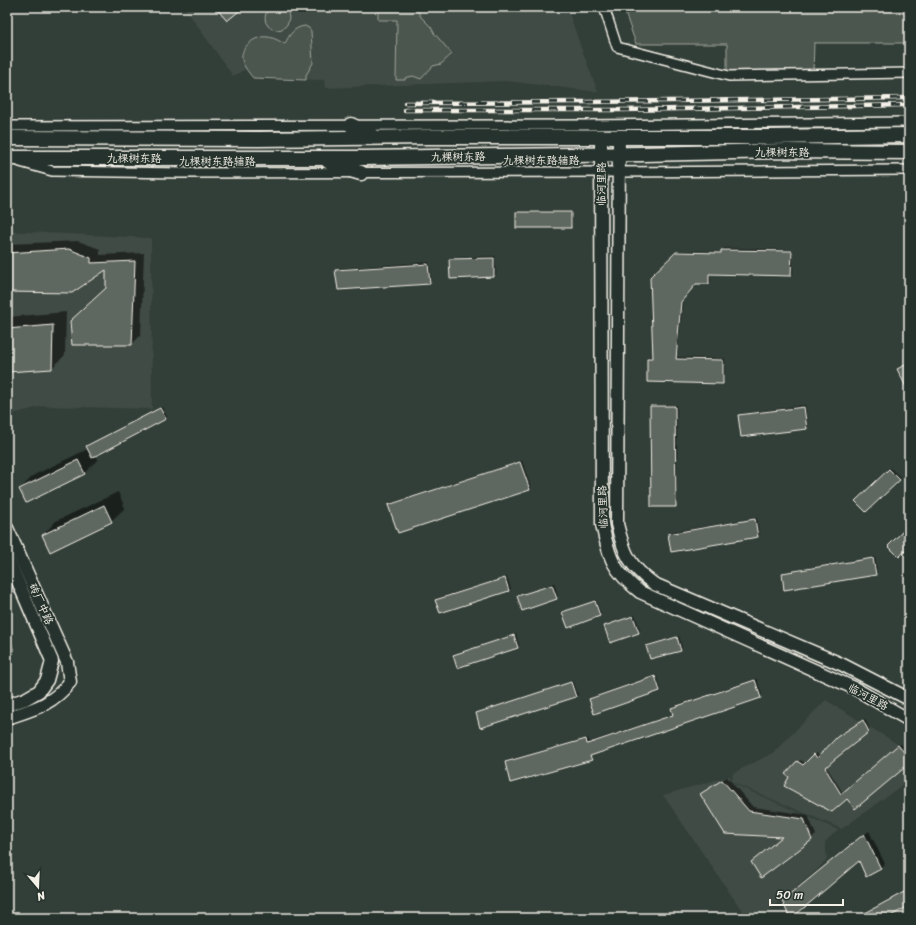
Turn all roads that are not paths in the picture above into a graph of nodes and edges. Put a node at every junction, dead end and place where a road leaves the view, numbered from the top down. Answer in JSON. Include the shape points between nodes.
{"nodes":[{"id":1,"x":604,"y":7,"type":"edge"},
{"id":2,"x":909,"y":73,"type":"edge"},
{"id":3,"x":909,"y":122,"type":"edge"},
{"id":4,"x":352,"y":125,"type":"junction"},
{"id":5,"x":7,"y":126,"type":"edge"},
{"id":6,"x":909,"y":135,"type":"edge"},
{"id":7,"x":601,"y":136,"type":"junction"},
{"id":8,"x":619,"y":136,"type":"junction"},
{"id":9,"x":375,"y":137,"type":"junction"},
{"id":10,"x":7,"y":138,"type":"edge"},
{"id":11,"x":908,"y":153,"type":"edge"},
{"id":12,"x":601,"y":154,"type":"junction"},
{"id":13,"x":619,"y":154,"type":"junction"},
{"id":14,"x":7,"y":158,"type":"edge"},
{"id":15,"x":322,"y":158,"type":"junction"},
{"id":16,"x":909,"y":170,"type":"edge"},
{"id":17,"x":361,"y":172,"type":"junction"},
{"id":18,"x":601,"y":172,"type":"junction"},
{"id":19,"x":618,"y":172,"type":"junction"},
{"id":20,"x":7,"y":528,"type":"edge"},
{"id":21,"x":7,"y":556,"type":"edge"},
{"id":22,"x":909,"y":699,"type":"edge"},
{"id":23,"x":7,"y":705,"type":"edge"},
{"id":24,"x":7,"y":718,"type":"edge"},
{"id":25,"x":909,"y":720,"type":"edge"}],
"edges":[{"from":1,"to":2,"type":"street","via":[[617,46],[729,76]]},
{"from":3,"to":4,"type":"street"},
{"from":4,"to":5,"type":"street"},
{"from":4,"to":9,"type":"highway"},
{"from":6,"to":8,"type":"highway","name":"九棵树东路"},
{"from":7,"to":8,"type":"highway","name":"九棵树东路"},
{"from":7,"to":9,"type":"highway","name":"九棵树东路"},
{"from":7,"to":12,"type":"main road","name":"临河里路"},
{"from":8,"to":13,"type":"main road","name":"临河里路"},
{"from":9,"to":10,"type":"highway","name":"九棵树东路"},
{"from":11,"to":13,"type":"highway","name":"九棵树东路","via":[[786,151]]},
{"from":12,"to":13,"type":"highway","name":"九棵树东路"},
{"from":12,"to":15,"type":"highway","name":"九棵树东路"},
{"from":12,"to":18,"type":"main road","name":"临河里路"},
{"from":13,"to":19,"type":"main road","name":"临河里路"},
{"from":14,"to":15,"type":"highway","name":"九棵树东路"},
{"from":14,"to":17,"type":"street","name":"九棵树东路辅路","via":[[52,171]]},
{"from":15,"to":17,"type":"highway"},
{"from":16,"to":19,"type":"street","name":"九棵树东路辅路"},
{"from":17,"to":18,"type":"street","name":"九棵树东路辅路"},
{"from":18,"to":19,"type":"street","name":"九棵树东路辅路"},
{"from":18,"to":25,"type":"main road","name":"临河里路","via":[[602,524],[607,548],[616,570],[640,592],[854,688]]},
{"from":19,"to":22,"type":"main road","name":"临河里路","via":[[617,524],[622,544],[631,563],[640,574],[654,584],[841,664]]},
{"from":20,"to":24,"type":"main road","name":"砖厂中路","via":[[68,662],[70,682],[62,692],[42,707]]},
{"from":21,"to":23,"type":"main road","name":"砖厂中路","via":[[52,661],[48,680],[39,691]]}]}
